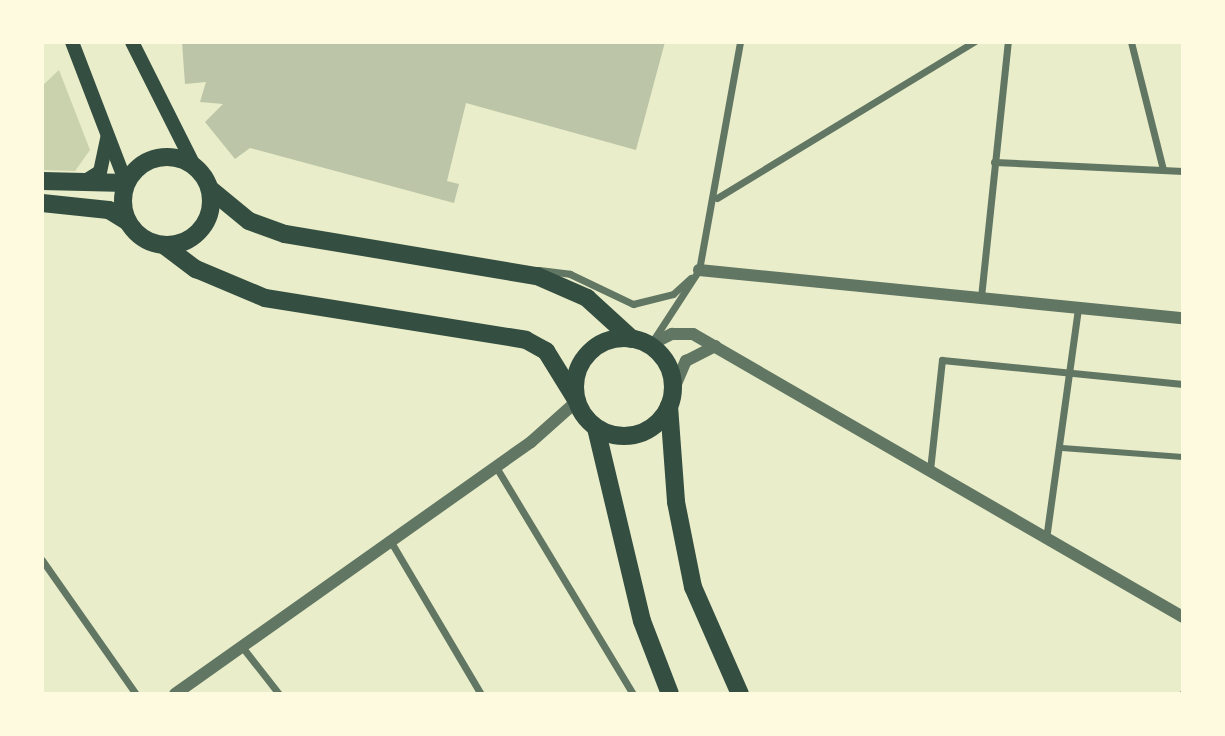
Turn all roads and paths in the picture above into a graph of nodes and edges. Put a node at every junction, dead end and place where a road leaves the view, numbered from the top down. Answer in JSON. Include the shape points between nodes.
{"nodes":[{"id":1,"x":72,"y":42,"type":"edge"},
{"id":2,"x":132,"y":42,"type":"edge"},
{"id":3,"x":740,"y":42,"type":"edge"},
{"id":4,"x":974,"y":42,"type":"edge"},
{"id":5,"x":1008,"y":42,"type":"edge"},
{"id":6,"x":1131,"y":42,"type":"edge"},
{"id":7,"x":107,"y":126,"type":"junction"},
{"id":8,"x":994,"y":162,"type":"junction"},
{"id":9,"x":195,"y":167,"type":"junction"},
{"id":10,"x":1163,"y":169,"type":"junction"},
{"id":11,"x":1183,"y":171,"type":"edge"},
{"id":12,"x":87,"y":180,"type":"junction"},
{"id":13,"x":42,"y":181,"type":"edge"},
{"id":14,"x":126,"y":183,"type":"junction"},
{"id":15,"x":210,"y":190,"type":"junction"},
{"id":16,"x":717,"y":198,"type":"junction"},
{"id":17,"x":42,"y":203,"type":"edge"},
{"id":18,"x":128,"y":222,"type":"junction"},
{"id":19,"x":165,"y":246,"type":"junction"},
{"id":20,"x":699,"y":270,"type":"junction"},
{"id":21,"x":506,"y":271,"type":"junction"},
{"id":22,"x":981,"y":297,"type":"junction"},
{"id":23,"x":1078,"y":309,"type":"junction"},
{"id":24,"x":1183,"y":318,"type":"edge"},
{"id":25,"x":632,"y":339,"type":"junction"},
{"id":26,"x":650,"y":345,"type":"junction"},
{"id":27,"x":715,"y":345,"type":"junction"},
{"id":28,"x":1070,"y":374,"type":"junction"},
{"id":29,"x":1183,"y":384,"type":"edge"},
{"id":30,"x":671,"y":399,"type":"junction"},
{"id":31,"x":577,"y":401,"type":"junction"},
{"id":32,"x":596,"y":428,"type":"junction"},
{"id":33,"x":1062,"y":448,"type":"junction"},
{"id":34,"x":1183,"y":457,"type":"edge"},
{"id":35,"x":496,"y":467,"type":"junction"},
{"id":36,"x":929,"y":470,"type":"junction"},
{"id":37,"x":1046,"y":539,"type":"junction"},
{"id":38,"x":391,"y":541,"type":"junction"},
{"id":39,"x":42,"y":560,"type":"edge"},
{"id":40,"x":1183,"y":617,"type":"edge"},
{"id":41,"x":243,"y":648,"type":"junction"},
{"id":42,"x":136,"y":694,"type":"edge"},
{"id":43,"x":175,"y":694,"type":"edge"},
{"id":44,"x":279,"y":694,"type":"edge"},
{"id":45,"x":481,"y":694,"type":"edge"},
{"id":46,"x":633,"y":694,"type":"edge"},
{"id":47,"x":670,"y":694,"type":"edge"},
{"id":48,"x":740,"y":694,"type":"edge"}],
"edges":[{"from":1,"to":7,"type":"main road"},
{"from":2,"to":9,"type":"main road"},
{"from":3,"to":16,"type":"street"},
{"from":4,"to":16,"type":"street"},
{"from":5,"to":8,"type":"street"},
{"from":6,"to":10,"type":"street"},
{"from":7,"to":12,"type":"main road","via":[[107,157],[100,172]]},
{"from":7,"to":14,"type":"main road"},
{"from":8,"to":10,"type":"street"},
{"from":8,"to":22,"type":"street"},
{"from":9,"to":14,"type":"main road","via":[[165,156],[149,160]]},
{"from":9,"to":15,"type":"main road"},
{"from":10,"to":11,"type":"street"},
{"from":12,"to":13,"type":"main road"},
{"from":12,"to":14,"type":"main road"},
{"from":14,"to":18,"type":"main road"},
{"from":15,"to":19,"type":"main road","via":[[211,206],[201,229],[181,243]]},
{"from":15,"to":21,"type":"main road","via":[[249,221],[285,234]]},
{"from":16,"to":20,"type":"street"},
{"from":17,"to":18,"type":"main road","via":[[100,208]]},
{"from":18,"to":19,"type":"main road","via":[[144,239]]},
{"from":19,"to":31,"type":"main road","via":[[196,269],[265,298],[526,340],[546,351]]},
{"from":20,"to":21,"type":"street","via":[[673,294],[633,304],[570,274]]},
{"from":20,"to":22,"type":"street"},
{"from":20,"to":26,"type":"street"},
{"from":21,"to":25,"type":"main road","via":[[537,276],[587,298]]},
{"from":22,"to":23,"type":"street"},
{"from":23,"to":24,"type":"street"},
{"from":23,"to":28,"type":"street"},
{"from":25,"to":26,"type":"main road"},
{"from":25,"to":31,"type":"main road","via":[[613,340],[588,354],[576,379]]},
{"from":26,"to":27,"type":"street","via":[[672,334],[693,334]]},
{"from":26,"to":30,"type":"main road","via":[[667,365]]},
{"from":27,"to":30,"type":"street","via":[[686,361]]},
{"from":27,"to":36,"type":"street"},
{"from":28,"to":29,"type":"street"},
{"from":28,"to":33,"type":"street"},
{"from":28,"to":36,"type":"street","via":[[942,360]]},
{"from":30,"to":32,"type":"main road","via":[[637,435]]},
{"from":30,"to":48,"type":"main road","via":[[676,502],[693,587]]},
{"from":31,"to":32,"type":"main road"},
{"from":31,"to":35,"type":"street"},
{"from":32,"to":47,"type":"main road","via":[[642,621]]},
{"from":33,"to":34,"type":"street"},
{"from":33,"to":37,"type":"street"},
{"from":35,"to":38,"type":"street"},
{"from":35,"to":46,"type":"street"},
{"from":36,"to":37,"type":"street"},
{"from":37,"to":40,"type":"street"},
{"from":38,"to":41,"type":"street"},
{"from":38,"to":45,"type":"street"},
{"from":39,"to":42,"type":"street"},
{"from":41,"to":43,"type":"street"},
{"from":41,"to":44,"type":"street"}]}
